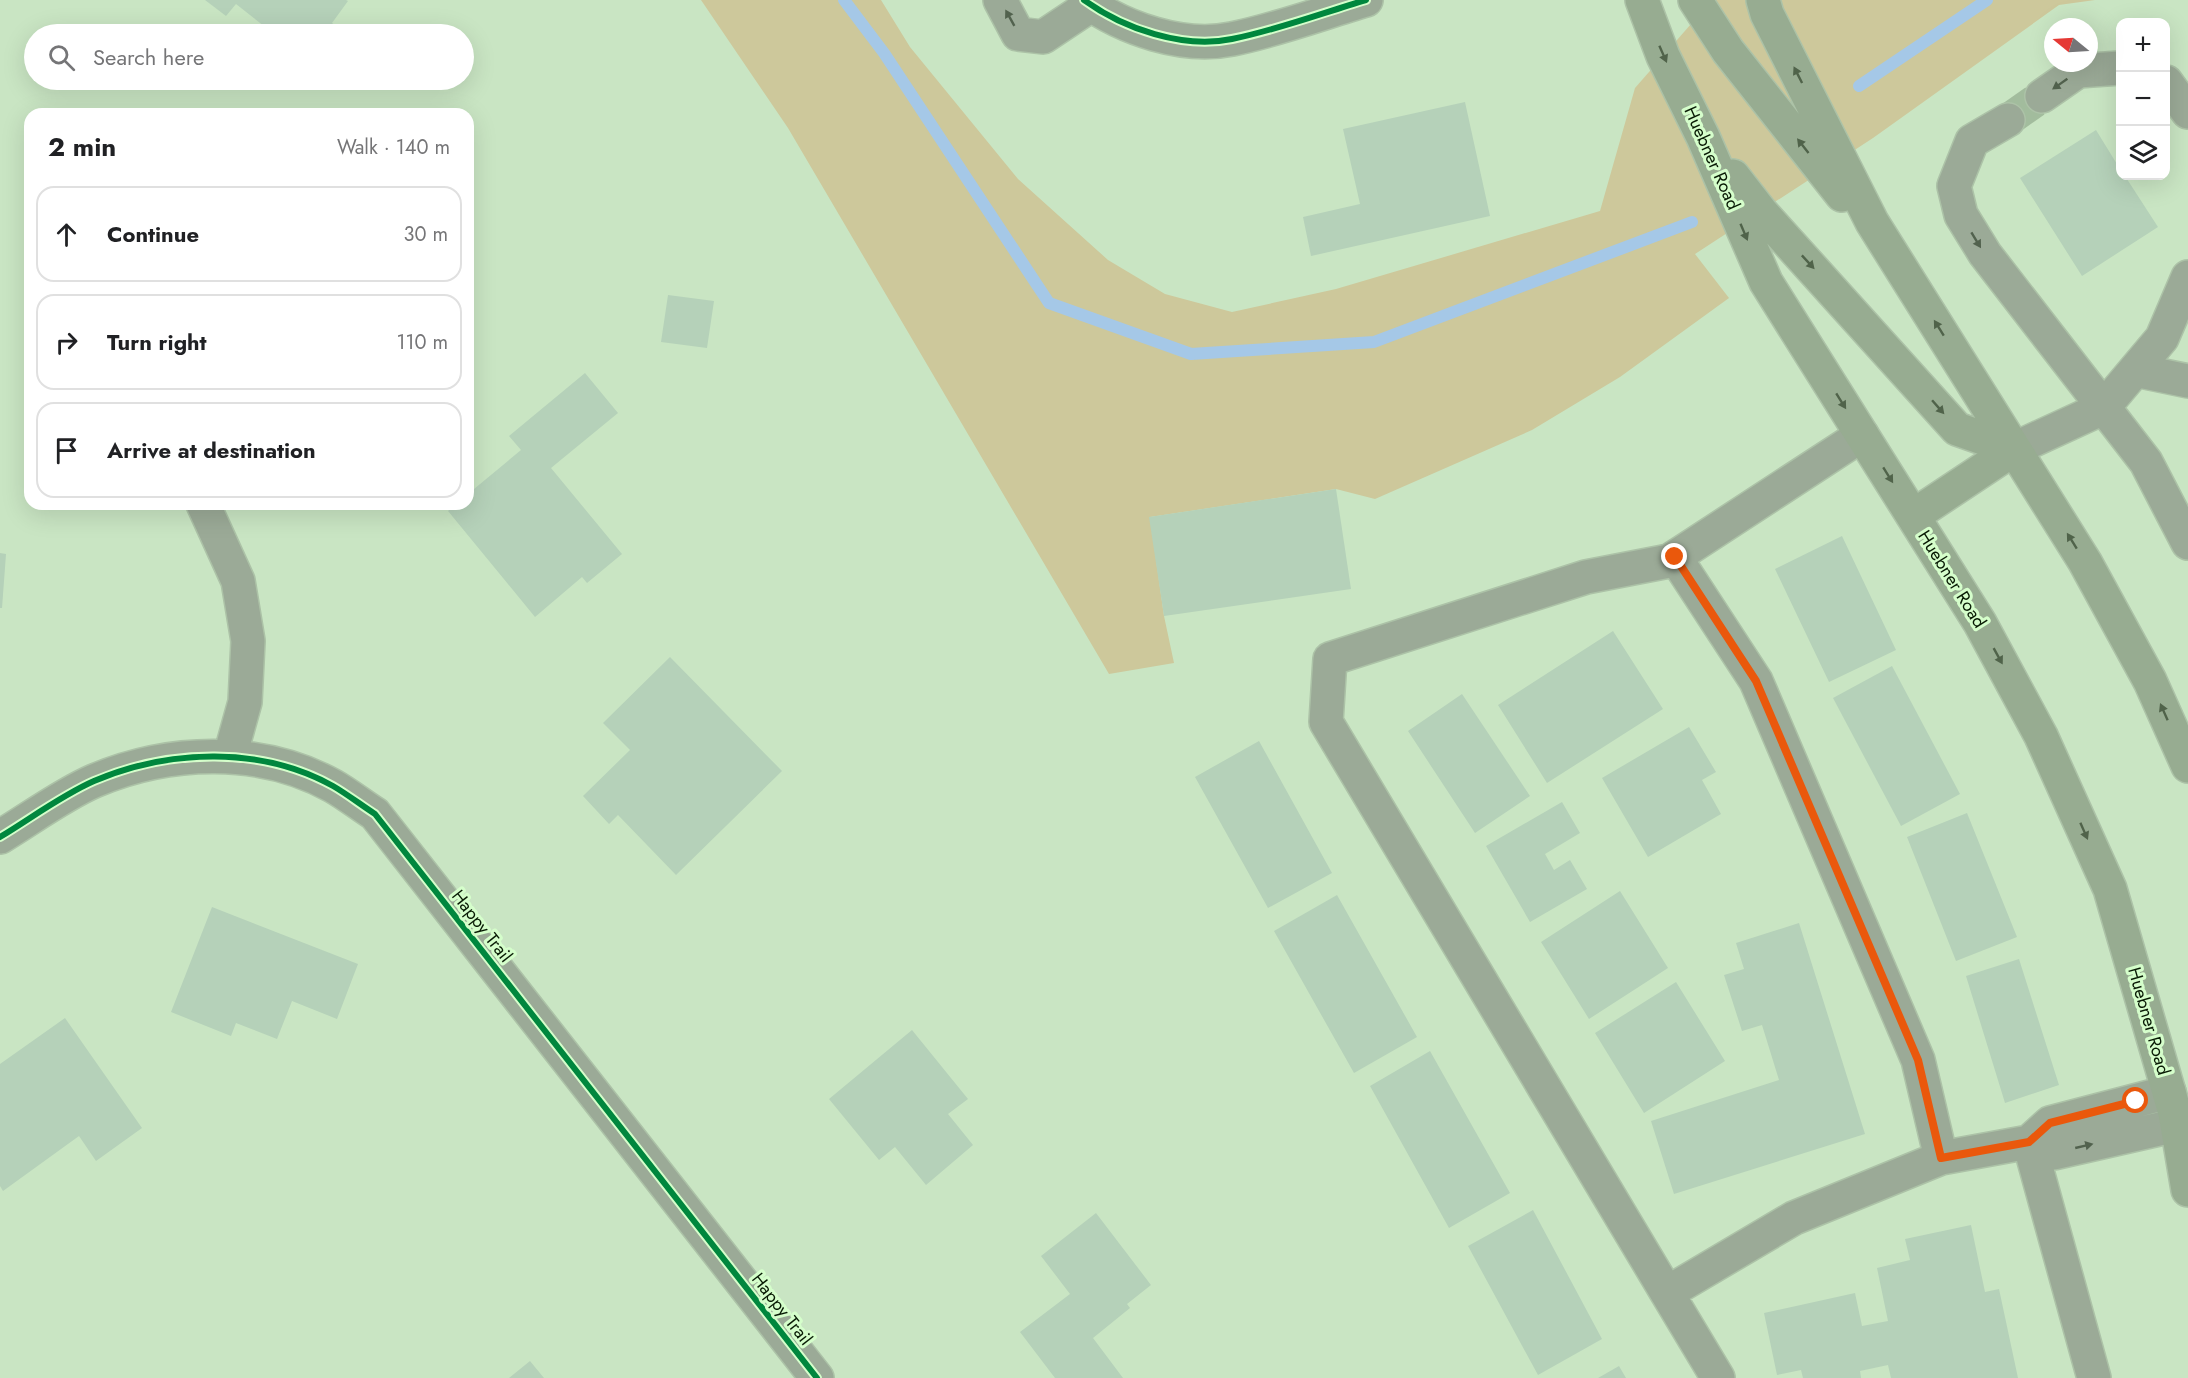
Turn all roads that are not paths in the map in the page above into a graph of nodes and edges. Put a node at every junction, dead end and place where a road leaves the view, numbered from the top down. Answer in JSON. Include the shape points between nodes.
{"nodes":[{"id":1,"x":1000,"y":0,"type":"edge"},
{"id":2,"x":1366,"y":0,"type":"edge"},
{"id":3,"x":1642,"y":0,"type":"edge"},
{"id":4,"x":1695,"y":0,"type":"edge"},
{"id":5,"x":1763,"y":0,"type":"edge"},
{"id":6,"x":1088,"y":2,"type":"edge"},
{"id":7,"x":2116,"y":68,"type":"edge"},
{"id":8,"x":2170,"y":87,"type":"edge"},
{"id":9,"x":2042,"y":96,"type":"tunnel mouth"},
{"id":10,"x":2188,"y":112,"type":"edge"},
{"id":11,"x":2008,"y":120,"type":"tunnel mouth"},
{"id":12,"x":1703,"y":137,"type":"junction"},
{"id":13,"x":1905,"y":274,"type":"junction"},
{"id":14,"x":2188,"y":277,"type":"edge"},
{"id":15,"x":2136,"y":370,"type":"junction"},
{"id":16,"x":2188,"y":381,"type":"edge"},
{"id":17,"x":2103,"y":408,"type":"junction"},
{"id":18,"x":1862,"y":435,"type":"junction"},
{"id":19,"x":2014,"y":449,"type":"junction"},
{"id":20,"x":2176,"y":499,"type":"edge"},
{"id":21,"x":206,"y":510,"type":"edge"},
{"id":22,"x":1913,"y":516,"type":"junction"},
{"id":23,"x":2188,"y":543,"type":"edge"},
{"id":24,"x":1675,"y":557,"type":"junction"},
{"id":25,"x":230,"y":756,"type":"junction"},
{"id":26,"x":2188,"y":766,"type":"edge"},
{"id":27,"x":0,"y":837,"type":"edge"},
{"id":28,"x":2177,"y":1110,"type":"edge"},
{"id":29,"x":2029,"y":1142,"type":"junction"},
{"id":30,"x":1941,"y":1158,"type":"junction"},
{"id":31,"x":2188,"y":1190,"type":"edge"},
{"id":32,"x":1667,"y":1293,"type":"junction"},
{"id":33,"x":817,"y":1378,"type":"edge"},
{"id":34,"x":1718,"y":1378,"type":"edge"},
{"id":35,"x":2094,"y":1378,"type":"edge"}],
"edges":[{"from":6,"to":1,"type":"street","one_way":true,"via":[[1043,37],[1018,34]]},
{"from":2,"to":6,"type":"street","via":[[1231,40],[1169,40],[1107,16]]},
{"from":3,"to":12,"type":"main road","name":"Huebner Road","one_way":true,"via":[[1663,56]]},
{"from":13,"to":4,"type":"main road","one_way":true,"via":[[1728,51]]},
{"from":13,"to":5,"type":"main road","one_way":true,"via":[[1872,222]]},
{"from":7,"to":9,"type":"street","one_way":true,"via":[[2078,71]]},
{"from":8,"to":10,"type":"street"},
{"from":11,"to":17,"type":"street","one_way":true,"via":[[1972,141],[1953,186],[1961,215],[1985,254]]},
{"from":12,"to":18,"type":"main road","name":"Huebner Road","one_way":true,"via":[[1766,282]]},
{"from":12,"to":19,"type":"main road","one_way":true,"via":[[1761,212],[1957,429]]},
{"from":19,"to":13,"type":"main road","one_way":true},
{"from":14,"to":15,"type":"street","via":[[2162,338]]},
{"from":15,"to":16,"type":"street"},
{"from":15,"to":17,"type":"street"},
{"from":17,"to":19,"type":"street"},
{"from":17,"to":20,"type":"street"},
{"from":18,"to":22,"type":"main road","name":"Huebner Road","one_way":true},
{"from":18,"to":24,"type":"street"},
{"from":19,"to":22,"type":"main road"},
{"from":26,"to":19,"type":"main road","one_way":true,"via":[[2150,681],[2085,562]]},
{"from":20,"to":23,"type":"street"},
{"from":21,"to":25,"type":"street","via":[[238,581],[248,641],[245,702]]},
{"from":22,"to":28,"type":"main road","name":"Huebner Road","one_way":true,"via":[[1980,623],[2041,736],[2105,879]]},
{"from":24,"to":30,"type":"street","via":[[1756,681],[1918,1060]]},
{"from":24,"to":32,"type":"street","via":[[1586,577],[1330,659],[1326,722]]},
{"from":25,"to":27,"type":"street","name":"Happy Trail","via":[[168,757],[94,781]]},
{"from":25,"to":33,"type":"street","name":"Happy Trail","via":[[283,766],[332,785],[375,814]]},
{"from":28,"to":29,"type":"street","via":[[2050,1123]]},
{"from":28,"to":31,"type":"main road","name":"Huebner Road"},
{"from":29,"to":30,"type":"street"},
{"from":29,"to":35,"type":"street"},
{"from":30,"to":32,"type":"street","via":[[1794,1218]]},
{"from":32,"to":34,"type":"street"}]}
